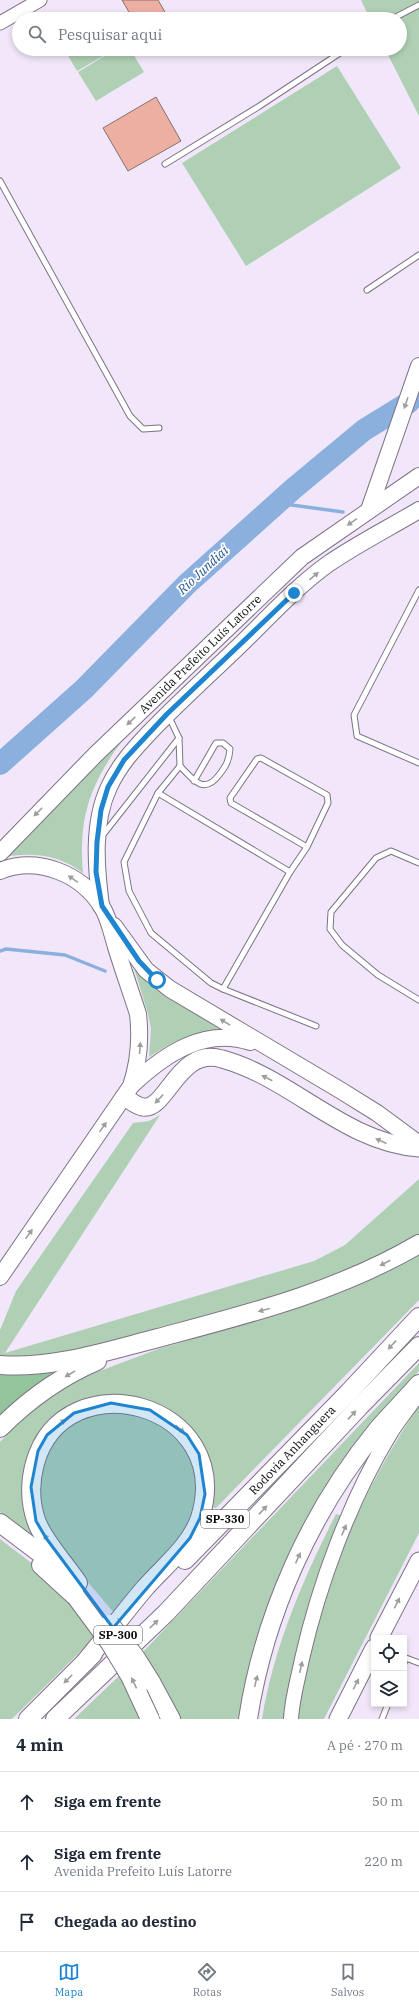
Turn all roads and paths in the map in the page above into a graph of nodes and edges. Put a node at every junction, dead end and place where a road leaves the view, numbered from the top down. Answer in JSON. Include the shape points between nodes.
{"nodes":[{"id":1,"x":40,"y":0,"type":"edge"},
{"id":2,"x":26,"y":5,"type":"edge"},
{"id":3,"x":419,"y":6,"type":"edge"},
{"id":4,"x":16,"y":12,"type":"edge"},
{"id":5,"x":407,"y":12,"type":"edge"},
{"id":6,"x":12,"y":15,"type":"edge"},
{"id":7,"x":0,"y":23,"type":"edge"},
{"id":8,"x":335,"y":56,"type":"edge"},
{"id":9,"x":165,"y":164,"type":"dead end"},
{"id":10,"x":0,"y":181,"type":"edge"},
{"id":11,"x":419,"y":255,"type":"edge"},
{"id":12,"x":367,"y":290,"type":"dead end"},
{"id":13,"x":419,"y":366,"type":"edge"},
{"id":14,"x":159,"y":428,"type":"dead end"},
{"id":15,"x":419,"y":476,"type":"edge"},
{"id":16,"x":369,"y":510,"type":"junction"},
{"id":17,"x":419,"y":510,"type":"edge"},
{"id":18,"x":419,"y":590,"type":"edge"},
{"id":19,"x":167,"y":714,"type":"junction"},
{"id":20,"x":179,"y":738,"type":"junction"},
{"id":21,"x":419,"y":764,"type":"edge"},
{"id":22,"x":180,"y":766,"type":"junction"},
{"id":23,"x":194,"y":781,"type":"junction"},
{"id":24,"x":158,"y":793,"type":"junction"},
{"id":25,"x":97,"y":842,"type":"junction"},
{"id":26,"x":307,"y":847,"type":"junction"},
{"id":27,"x":0,"y":853,"type":"edge"},
{"id":28,"x":419,"y":863,"type":"edge"},
{"id":29,"x":0,"y":871,"type":"edge"},
{"id":30,"x":290,"y":872,"type":"junction"},
{"id":31,"x":104,"y":910,"type":"junction"},
{"id":32,"x":223,"y":989,"type":"junction"},
{"id":33,"x":419,"y":1000,"type":"edge"},
{"id":34,"x":316,"y":1026,"type":"dead end"},
{"id":35,"x":270,"y":1049,"type":"junction"},
{"id":36,"x":128,"y":1091,"type":"junction"},
{"id":37,"x":419,"y":1144,"type":"edge"},
{"id":38,"x":419,"y":1148,"type":"edge"},
{"id":39,"x":419,"y":1244,"type":"edge"},
{"id":40,"x":2,"y":1272,"type":"edge"},
{"id":41,"x":419,"y":1317,"type":"edge"},
{"id":42,"x":144,"y":1341,"type":"junction"},
{"id":43,"x":419,"y":1346,"type":"edge"},
{"id":44,"x":0,"y":1365,"type":"edge"},
{"id":45,"x":419,"y":1384,"type":"edge"},
{"id":46,"x":419,"y":1393,"type":"edge"},
{"id":47,"x":0,"y":1428,"type":"edge"},
{"id":48,"x":0,"y":1523,"type":"edge"},
{"id":49,"x":0,"y":1527,"type":"edge"},
{"id":50,"x":419,"y":1561,"type":"edge"},
{"id":51,"x":79,"y":1590,"type":"junction"},
{"id":52,"x":381,"y":1635,"type":"edge"},
{"id":53,"x":371,"y":1654,"type":"edge"},
{"id":54,"x":407,"y":1658,"type":"edge"},
{"id":55,"x":85,"y":1662,"type":"junction"},
{"id":56,"x":419,"y":1663,"type":"edge"},
{"id":57,"x":387,"y":1707,"type":"edge"},
{"id":58,"x":28,"y":1719,"type":"edge"},
{"id":59,"x":55,"y":1719,"type":"edge"},
{"id":60,"x":150,"y":1719,"type":"edge"},
{"id":61,"x":171,"y":1719,"type":"edge"},
{"id":62,"x":248,"y":1719,"type":"edge"},
{"id":63,"x":291,"y":1719,"type":"edge"},
{"id":64,"x":338,"y":1719,"type":"edge"},
{"id":65,"x":382,"y":1719,"type":"edge"}],
"edges":[{"from":1,"to":2,"type":"street"},
{"from":2,"to":4,"type":"street"},
{"from":3,"to":5,"type":"lane"},
{"from":6,"to":7,"type":"street"},
{"from":8,"to":9,"type":"lane"},
{"from":10,"to":14,"type":"lane","via":[[130,416],[143,429]]},
{"from":11,"to":12,"type":"lane"},
{"from":13,"to":16,"type":"main road","one_way":true},
{"from":15,"to":16,"type":"main road","name":"Avenida Prefeito Luís Latorre"},
{"from":16,"to":27,"type":"main road","name":"Avenida Prefeito Luís Latorre","one_way":true,"via":[[302,557],[280,577],[90,760]]},
{"from":19,"to":17,"type":"main road","name":"Avenida Prefeito Luís Latorre","one_way":true,"via":[[327,565]]},
{"from":18,"to":21,"type":"lane","via":[[354,715],[357,736]]},
{"from":19,"to":20,"type":"lane"},
{"from":19,"to":25,"type":"main road","name":"Avenida Prefeito Luís Latorre","via":[[124,760],[108,787],[101,810]]},
{"from":20,"to":22,"type":"lane"},
{"from":20,"to":25,"type":"lane"},
{"from":22,"to":23,"type":"lane"},
{"from":22,"to":24,"type":"lane"},
{"from":23,"to":23,"type":"lane","via":[[206,785],[213,783],[229,762],[230,749],[222,743],[216,743]]},
{"from":24,"to":30,"type":"lane"},
{"from":24,"to":32,"type":"lane","via":[[124,862],[129,891],[151,933],[211,983]]},
{"from":25,"to":31,"type":"main road","name":"Avenida Prefeito Luís Latorre","via":[[96,872]]},
{"from":26,"to":26,"type":"lane","via":[[231,803],[230,798],[257,758],[327,794],[328,803]]},
{"from":26,"to":30,"type":"lane"},
{"from":28,"to":33,"type":"lane","via":[[391,851],[376,858],[331,912],[330,929],[342,945],[378,975]]},
{"from":31,"to":29,"type":"main road","one_way":true,"via":[[74,879],[60,871],[29,865]]},
{"from":30,"to":32,"type":"lane"},
{"from":35,"to":31,"type":"main road","one_way":true,"via":[[157,980],[139,961]]},
{"from":36,"to":31,"type":"main road","name":"Avenida Prefeito Luís Latorre","one_way":true,"via":[[138,1064],[138,1014]]},
{"from":32,"to":34,"type":"lane"},
{"from":35,"to":36,"type":"main road","via":[[231,1037],[183,1046],[164,1058]]},
{"from":35,"to":37,"type":"main road","via":[[377,1114]]},
{"from":38,"to":36,"type":"highway","one_way":true,"via":[[388,1144],[362,1132],[268,1078],[219,1058],[205,1058],[194,1062],[182,1071],[158,1102],[150,1107],[142,1107]]},
{"from":40,"to":36,"type":"main road","one_way":true},
{"from":39,"to":42,"type":"highway","one_way":true,"via":[[359,1275],[306,1296],[268,1309]]},
{"from":41,"to":55,"type":"highway","name":"Rodovia Anhanguera","number":"SP-330","one_way":true},
{"from":42,"to":44,"type":"highway","via":[[78,1358],[31,1365]]},
{"from":42,"to":47,"type":"highway","one_way":true,"via":[[78,1369],[31,1399]]},
{"from":59,"to":43,"type":"highway","name":"Rodovia Anhanguera","number":"SP-330","one_way":true,"via":[[166,1613]]},
{"from":62,"to":45,"type":"highway","one_way":true,"via":[[267,1640],[284,1590],[321,1513],[347,1471],[378,1430]]},
{"from":63,"to":46,"type":"main road","one_way":true,"via":[[310,1625],[342,1535],[358,1496],[390,1433]]},
{"from":48,"to":51,"type":"highway","number":"SP-300","via":[[15,1532]]},
{"from":49,"to":51,"type":"highway"},
{"from":52,"to":50,"type":"highway","one_way":true},
{"from":51,"to":55,"type":"highway","one_way":true,"via":[[36,1521],[31,1487],[38,1451],[47,1435],[74,1413],[111,1403],[150,1410],[172,1422],[186,1435],[199,1454],[204,1472],[205,1494],[200,1518],[190,1538],[145,1588]]},
{"from":60,"to":51,"type":"highway","one_way":true,"bridge":true,"via":[[130,1676]]},
{"from":51,"to":61,"type":"highway","number":"SP-300","bridge":true,"via":[[136,1658]]},
{"from":64,"to":53,"type":"highway","one_way":true},
{"from":54,"to":56,"type":"lane"},
{"from":55,"to":58,"type":"highway","name":"Rodovia Anhanguera","number":"SP-330","one_way":true},
{"from":57,"to":65,"type":"lane"}]}
